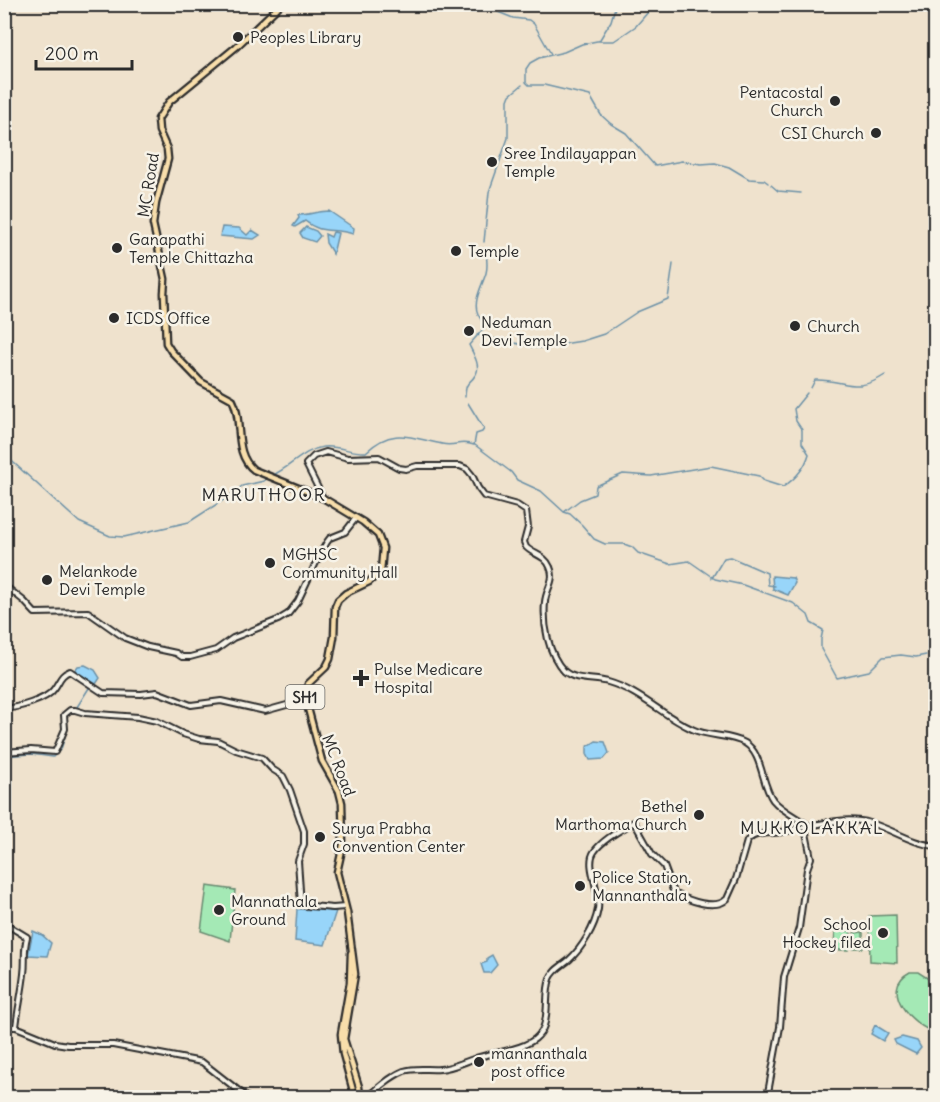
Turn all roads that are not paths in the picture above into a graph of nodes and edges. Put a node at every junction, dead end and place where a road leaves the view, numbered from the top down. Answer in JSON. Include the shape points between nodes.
{"nodes":[{"id":1,"x":281,"y":4,"type":"edge"},
{"id":2,"x":323,"y":498,"type":"junction"},
{"id":3,"x":356,"y":518,"type":"junction"},
{"id":4,"x":4,"y":585,"type":"edge"},
{"id":5,"x":305,"y":700,"type":"junction"},
{"id":6,"x":4,"y":709,"type":"edge"},
{"id":7,"x":4,"y":752,"type":"edge"},
{"id":8,"x":807,"y":825,"type":"junction"},
{"id":9,"x":936,"y":846,"type":"edge"},
{"id":10,"x":345,"y":906,"type":"junction"},
{"id":11,"x":4,"y":923,"type":"edge"},
{"id":12,"x":351,"y":950,"type":"junction"},
{"id":13,"x":4,"y":1027,"type":"edge"},
{"id":14,"x":15,"y":1027,"type":"junction"},
{"id":15,"x":248,"y":1098,"type":"edge"},
{"id":16,"x":355,"y":1098,"type":"edge"},
{"id":17,"x":360,"y":1098,"type":"edge"},
{"id":18,"x":367,"y":1098,"type":"edge"},
{"id":19,"x":767,"y":1098,"type":"edge"}],
"edges":[{"from":1,"to":2,"type":"main road","name":"MC Road","number":"SH1","via":[[159,114],[168,159],[153,219],[165,279],[166,343],[201,382],[232,399],[244,457],[250,467]]},
{"from":2,"to":3,"type":"main road","name":"MC Road","number":"SH1"},
{"from":2,"to":8,"type":"street","via":[[306,464],[326,452],[348,458],[379,457],[406,469],[430,465],[467,469],[484,496],[526,511],[526,547],[544,558],[551,570],[552,581],[545,601],[547,635],[565,672],[609,682],[637,694],[693,730],[746,743],[754,752],[774,801]]},
{"from":3,"to":4,"type":"street","via":[[345,532],[327,542],[288,614],[233,638],[216,650],[190,657],[134,643],[88,612],[35,613]]},
{"from":3,"to":5,"type":"main road","name":"MC Road","number":"SH1","via":[[382,541],[381,572],[338,600],[330,659],[308,684]]},
{"from":5,"to":6,"type":"street","via":[[268,711],[221,701],[191,705],[157,692],[103,693],[70,671],[50,693],[20,707]]},
{"from":5,"to":10,"type":"main road","name":"MC Road","number":"SH1","via":[[322,761],[342,803],[343,845],[337,872]]},
{"from":7,"to":10,"type":"street","via":[[55,752],[65,729],[64,714],[75,710],[157,721],[183,734],[218,741],[262,758],[283,776],[304,828],[298,861],[301,905]]},
{"from":8,"to":9,"type":"street","via":[[860,821]]},
{"from":8,"to":18,"type":"street","via":[[751,836],[727,899],[715,905],[674,893],[664,866],[652,855],[634,822],[593,852],[591,868],[598,891],[598,910],[581,946],[550,979],[540,1035],[517,1047],[441,1069],[404,1072]]},
{"from":8,"to":19,"type":"street","via":[[811,858],[799,928],[784,977]]},
{"from":10,"to":12,"type":"main road","name":"MC Road","number":"SH1"},
{"from":11,"to":14,"type":"street","via":[[27,937]]},
{"from":12,"to":16,"type":"main road","name":"MC Road","number":"SH1","via":[[341,1041]]},
{"from":12,"to":17,"type":"main road","name":"MC Road","number":"SH1","via":[[354,982],[344,1039]]},
{"from":13,"to":14,"type":"street"},
{"from":14,"to":15,"type":"street","via":[[55,1043],[113,1045],[202,1062]]}]}
